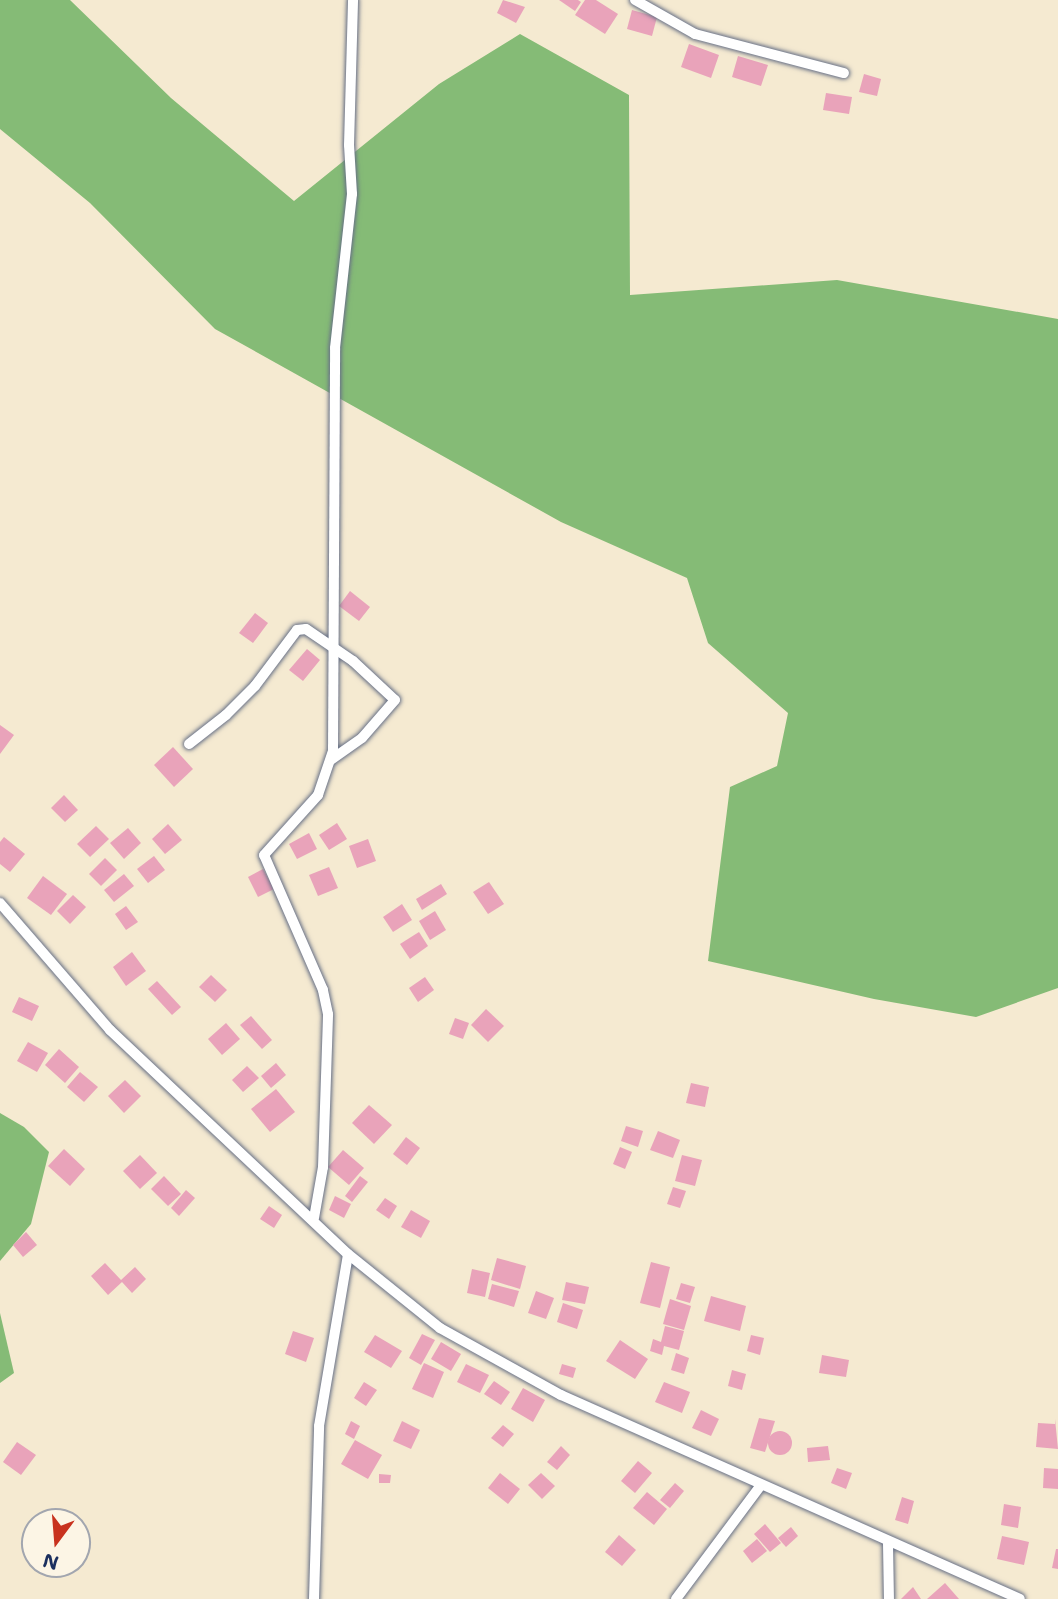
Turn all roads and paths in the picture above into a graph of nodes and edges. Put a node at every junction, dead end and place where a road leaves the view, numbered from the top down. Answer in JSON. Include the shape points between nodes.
{"nodes":[{"id":1,"x":353,"y":0,"type":"edge"},
{"id":2,"x":635,"y":0,"type":"edge"},
{"id":3,"x":845,"y":73,"type":"dead end"},
{"id":4,"x":335,"y":650,"type":"junction"},
{"id":5,"x":189,"y":744,"type":"dead end"},
{"id":6,"x":331,"y":760,"type":"junction"},
{"id":7,"x":0,"y":903,"type":"edge"},
{"id":8,"x":314,"y":1218,"type":"junction"},
{"id":9,"x":348,"y":1254,"type":"junction"},
{"id":10,"x":761,"y":1485,"type":"junction"},
{"id":11,"x":888,"y":1544,"type":"junction"},
{"id":12,"x":314,"y":1599,"type":"edge"},
{"id":13,"x":676,"y":1599,"type":"edge"},
{"id":14,"x":889,"y":1599,"type":"edge"},
{"id":15,"x":1020,"y":1599,"type":"edge"}],
"edges":[{"from":1,"to":4,"type":"street","via":[[352,194],[335,348]]},
{"from":2,"to":3,"type":"street","via":[[695,34]]},
{"from":4,"to":5,"type":"street","via":[[313,632],[297,630],[256,686]]},
{"from":4,"to":6,"type":"street"},
{"from":4,"to":6,"type":"street","via":[[395,700],[362,738]]},
{"from":6,"to":8,"type":"street","via":[[318,795],[264,855],[323,990],[328,1014],[323,1167]]},
{"from":7,"to":8,"type":"street","via":[[110,1030]]},
{"from":8,"to":9,"type":"street"},
{"from":9,"to":10,"type":"street","via":[[452,1334],[561,1395]]},
{"from":9,"to":12,"type":"street","via":[[320,1415]]},
{"from":10,"to":11,"type":"street"},
{"from":10,"to":13,"type":"street"},
{"from":11,"to":14,"type":"street"},
{"from":11,"to":15,"type":"street"}]}
